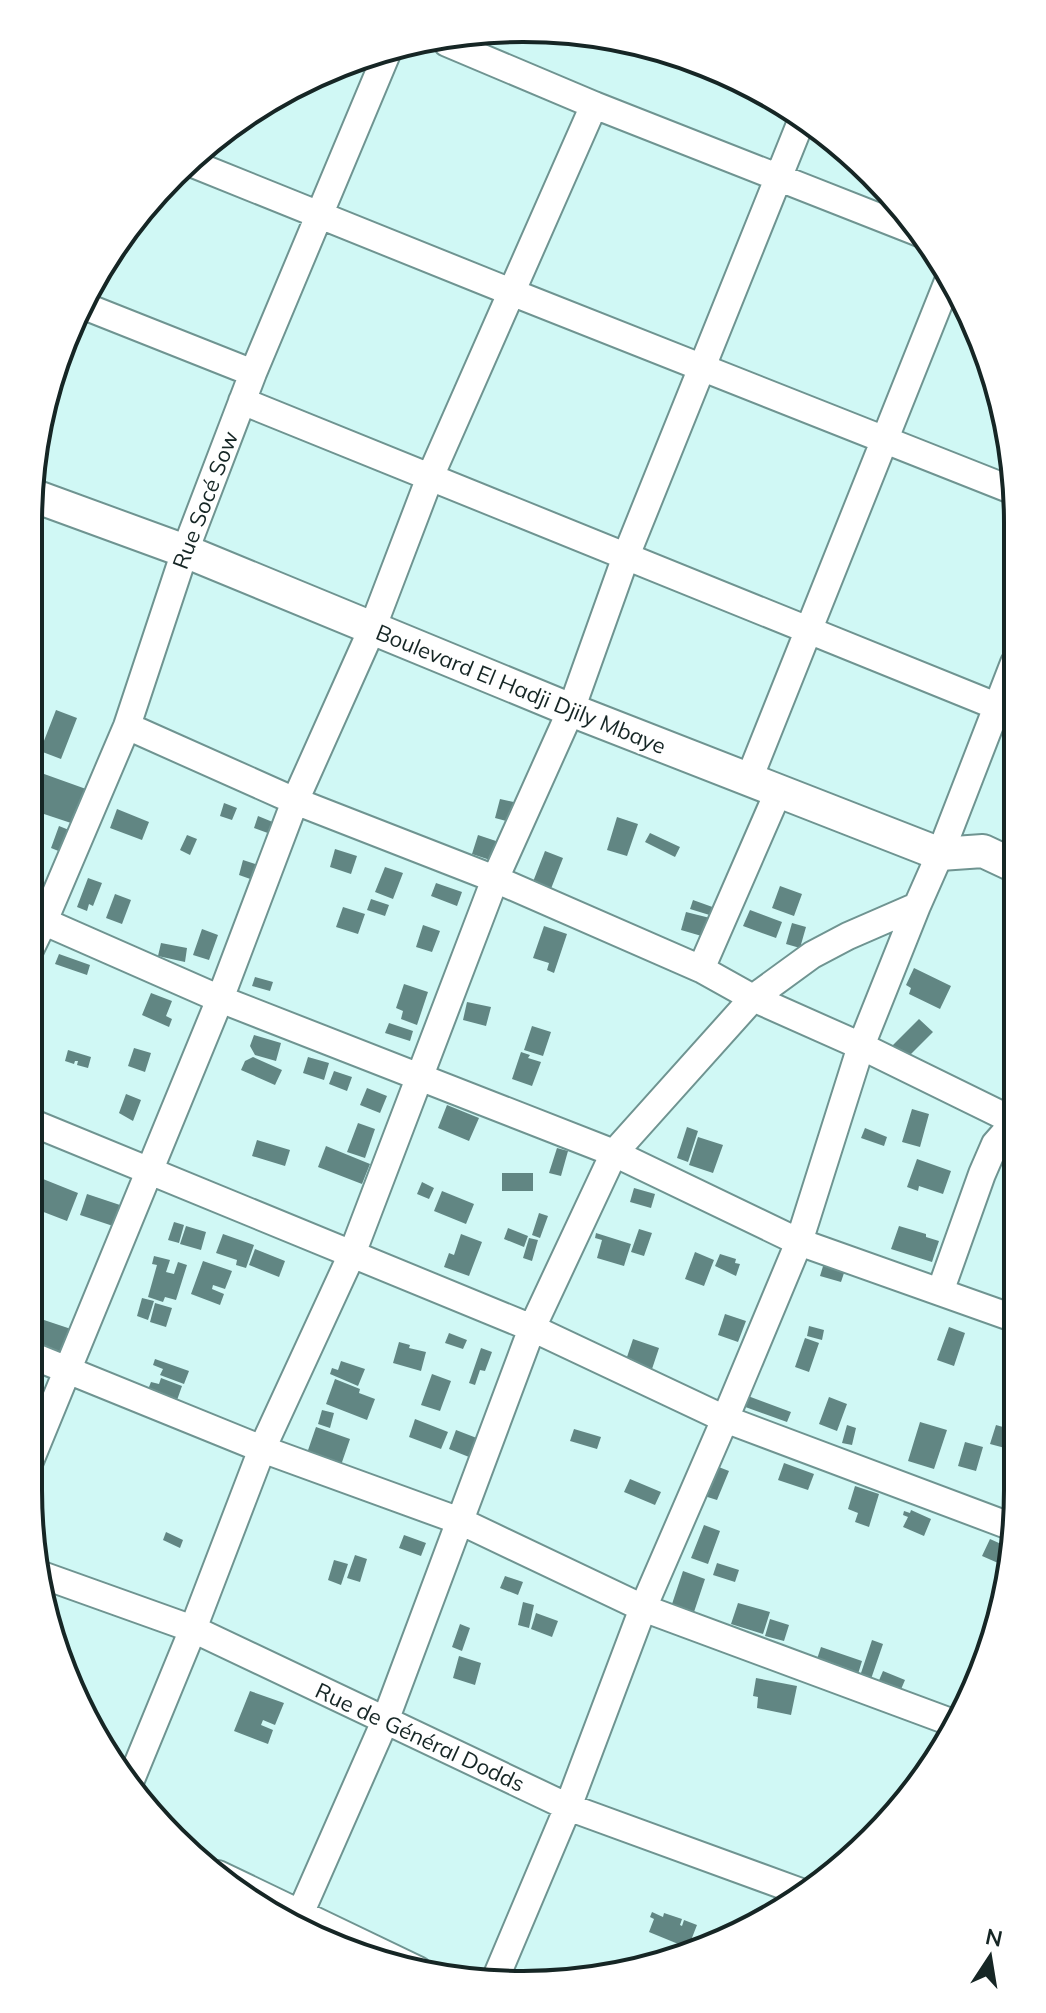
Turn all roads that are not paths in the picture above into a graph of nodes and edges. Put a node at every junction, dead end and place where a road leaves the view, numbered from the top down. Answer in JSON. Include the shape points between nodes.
{"nodes":[{"id":1,"x":456,"y":47,"type":"edge"},
{"id":2,"x":383,"y":63,"type":"edge"},
{"id":3,"x":594,"y":105,"type":"junction"},
{"id":4,"x":798,"y":129,"type":"edge"},
{"id":5,"x":200,"y":167,"type":"edge"},
{"id":6,"x":778,"y":179,"type":"junction"},
{"id":7,"x":319,"y":215,"type":"junction"},
{"id":8,"x":902,"y":226,"type":"edge"},
{"id":9,"x":944,"y":290,"type":"edge"},
{"id":10,"x":511,"y":292,"type":"junction"},
{"id":11,"x":92,"y":309,"type":"edge"},
{"id":12,"x":703,"y":368,"type":"junction"},
{"id":13,"x":253,"y":373,"type":"junction"},
{"id":14,"x":242,"y":401,"type":"junction"},
{"id":15,"x":884,"y":440,"type":"junction"},
{"id":16,"x":430,"y":477,"type":"junction"},
{"id":17,"x":1002,"y":486,"type":"edge"},
{"id":18,"x":43,"y":499,"type":"edge"},
{"id":19,"x":185,"y":551,"type":"junction"},
{"id":20,"x":626,"y":556,"type":"junction"},
{"id":21,"x":372,"y":629,"type":"junction"},
{"id":22,"x":808,"y":629,"type":"junction"},
{"id":23,"x":571,"y":710,"type":"junction"},
{"id":24,"x":1004,"y":711,"type":"edge"},
{"id":25,"x":1004,"y":713,"type":"edge"},
{"id":26,"x":127,"y":726,"type":"junction"},
{"id":27,"x":749,"y":779,"type":"junction"},
{"id":28,"x":779,"y":790,"type":"junction"},
{"id":29,"x":295,"y":801,"type":"junction"},
{"id":30,"x":940,"y":854,"type":"junction"},
{"id":31,"x":1004,"y":861,"type":"edge"},
{"id":32,"x":495,"y":879,"type":"junction"},
{"id":33,"x":42,"y":905,"type":"edge"},
{"id":34,"x":917,"y":906,"type":"junction"},
{"id":35,"x":42,"y":921,"type":"edge"},
{"id":36,"x":701,"y":969,"type":"junction"},
{"id":37,"x":753,"y":998,"type":"junction"},
{"id":38,"x":220,"y":999,"type":"junction"},
{"id":39,"x":861,"y":1046,"type":"junction"},
{"id":40,"x":418,"y":1077,"type":"junction"},
{"id":41,"x":1004,"y":1116,"type":"edge"},
{"id":42,"x":42,"y":1127,"type":"edge"},
{"id":43,"x":1004,"y":1134,"type":"edge"},
{"id":44,"x":614,"y":1153,"type":"junction"},
{"id":45,"x":150,"y":1170,"type":"junction"},
{"id":46,"x":799,"y":1242,"type":"junction"},
{"id":47,"x":352,"y":1254,"type":"junction"},
{"id":48,"x":940,"y":1292,"type":"junction"},
{"id":49,"x":1004,"y":1315,"type":"edge"},
{"id":50,"x":532,"y":1328,"type":"junction"},
{"id":51,"x":42,"y":1359,"type":"edge"},
{"id":52,"x":67,"y":1369,"type":"junction"},
{"id":53,"x":725,"y":1419,"type":"junction"},
{"id":54,"x":42,"y":1431,"type":"edge"},
{"id":55,"x":262,"y":1449,"type":"junction"},
{"id":56,"x":460,"y":1521,"type":"junction"},
{"id":57,"x":1003,"y":1523,"type":"edge"},
{"id":58,"x":50,"y":1578,"type":"edge"},
{"id":59,"x":643,"y":1608,"type":"junction"},
{"id":60,"x":193,"y":1629,"type":"junction"},
{"id":61,"x":945,"y":1720,"type":"edge"},
{"id":62,"x":385,"y":1721,"type":"junction"},
{"id":63,"x":134,"y":1773,"type":"edge"},
{"id":64,"x":568,"y":1807,"type":"junction"},
{"id":65,"x":792,"y":1889,"type":"edge"},
{"id":66,"x":299,"y":1916,"type":"edge"},
{"id":67,"x":499,"y":1970,"type":"edge"}],
"edges":[{"from":1,"to":3,"type":"street"},
{"from":2,"to":7,"type":"street","name":"Rue Socé Sow"},
{"from":3,"to":6,"type":"street"},
{"from":3,"to":10,"type":"street"},
{"from":4,"to":6,"type":"street"},
{"from":5,"to":7,"type":"street"},
{"from":6,"to":8,"type":"street"},
{"from":6,"to":12,"type":"street"},
{"from":7,"to":10,"type":"street"},
{"from":7,"to":13,"type":"street","name":"Rue Socé Sow"},
{"from":9,"to":15,"type":"street"},
{"from":10,"to":12,"type":"street"},
{"from":10,"to":16,"type":"street"},
{"from":11,"to":13,"type":"street"},
{"from":12,"to":15,"type":"street"},
{"from":12,"to":20,"type":"street"},
{"from":13,"to":14,"type":"street","name":"Rue Socé Sow"},
{"from":14,"to":16,"type":"street"},
{"from":14,"to":19,"type":"street","name":"Rue Socé Sow"},
{"from":15,"to":17,"type":"street"},
{"from":15,"to":22,"type":"street"},
{"from":16,"to":20,"type":"street"},
{"from":16,"to":21,"type":"street"},
{"from":18,"to":19,"type":"main road","name":"Boulevard El Hadji Djily Mbaye"},
{"from":19,"to":21,"type":"main road","name":"Boulevard El Hadji Djily Mbaye"},
{"from":19,"to":26,"type":"street","name":"Rue Socé Sow"},
{"from":20,"to":22,"type":"street"},
{"from":20,"to":23,"type":"street"},
{"from":21,"to":23,"type":"main road","name":"Boulevard El Hadji Djily Mbaye"},
{"from":21,"to":29,"type":"street"},
{"from":22,"to":24,"type":"street"},
{"from":22,"to":27,"type":"street"},
{"from":23,"to":27,"type":"main road","name":"Boulevard El Hadji Djily Mbaye"},
{"from":23,"to":32,"type":"street"},
{"from":25,"to":30,"type":"street"},
{"from":26,"to":29,"type":"street"},
{"from":26,"to":33,"type":"street","name":"Rue Socé Sow"},
{"from":27,"to":28,"type":"main road","name":"Boulevard El Hadji Djily Mbaye"},
{"from":28,"to":30,"type":"main road","name":"Boulevard El Hadji Djily Mbaye"},
{"from":28,"to":36,"type":"street"},
{"from":29,"to":32,"type":"street"},
{"from":29,"to":38,"type":"street"},
{"from":30,"to":31,"type":"main road","name":"Boulevard El Hadji Djily Mbaye","via":[[983,851]]},
{"from":30,"to":34,"type":"street"},
{"from":32,"to":36,"type":"street"},
{"from":32,"to":40,"type":"street"},
{"from":34,"to":37,"type":"street","via":[[812,955]]},
{"from":34,"to":39,"type":"street"},
{"from":35,"to":38,"type":"street"},
{"from":36,"to":37,"type":"street"},
{"from":37,"to":39,"type":"street"},
{"from":37,"to":44,"type":"street"},
{"from":38,"to":40,"type":"street"},
{"from":38,"to":45,"type":"street"},
{"from":39,"to":41,"type":"street"},
{"from":39,"to":46,"type":"street"},
{"from":40,"to":44,"type":"street"},
{"from":40,"to":47,"type":"street"},
{"from":42,"to":45,"type":"street"},
{"from":43,"to":48,"type":"street","via":[[982,1174]]},
{"from":44,"to":46,"type":"street"},
{"from":44,"to":50,"type":"street"},
{"from":45,"to":47,"type":"street"},
{"from":45,"to":52,"type":"street"},
{"from":46,"to":48,"type":"street"},
{"from":46,"to":53,"type":"street"},
{"from":47,"to":50,"type":"street"},
{"from":47,"to":55,"type":"street"},
{"from":48,"to":49,"type":"street"},
{"from":50,"to":53,"type":"street"},
{"from":50,"to":56,"type":"street"},
{"from":51,"to":52,"type":"street"},
{"from":52,"to":54,"type":"street"},
{"from":52,"to":55,"type":"street"},
{"from":53,"to":57,"type":"street"},
{"from":53,"to":59,"type":"street"},
{"from":55,"to":56,"type":"street"},
{"from":55,"to":60,"type":"street"},
{"from":56,"to":59,"type":"street"},
{"from":56,"to":62,"type":"street"},
{"from":58,"to":60,"type":"street","name":"Rue de Général Dodds"},
{"from":59,"to":61,"type":"street"},
{"from":59,"to":64,"type":"street"},
{"from":60,"to":62,"type":"street","name":"Rue de Général Dodds"},
{"from":60,"to":63,"type":"street"},
{"from":62,"to":64,"type":"street","name":"Rue de Général Dodds"},
{"from":62,"to":66,"type":"street"},
{"from":64,"to":65,"type":"street","name":"Rue de Général Dodds"},
{"from":64,"to":67,"type":"street"}]}
